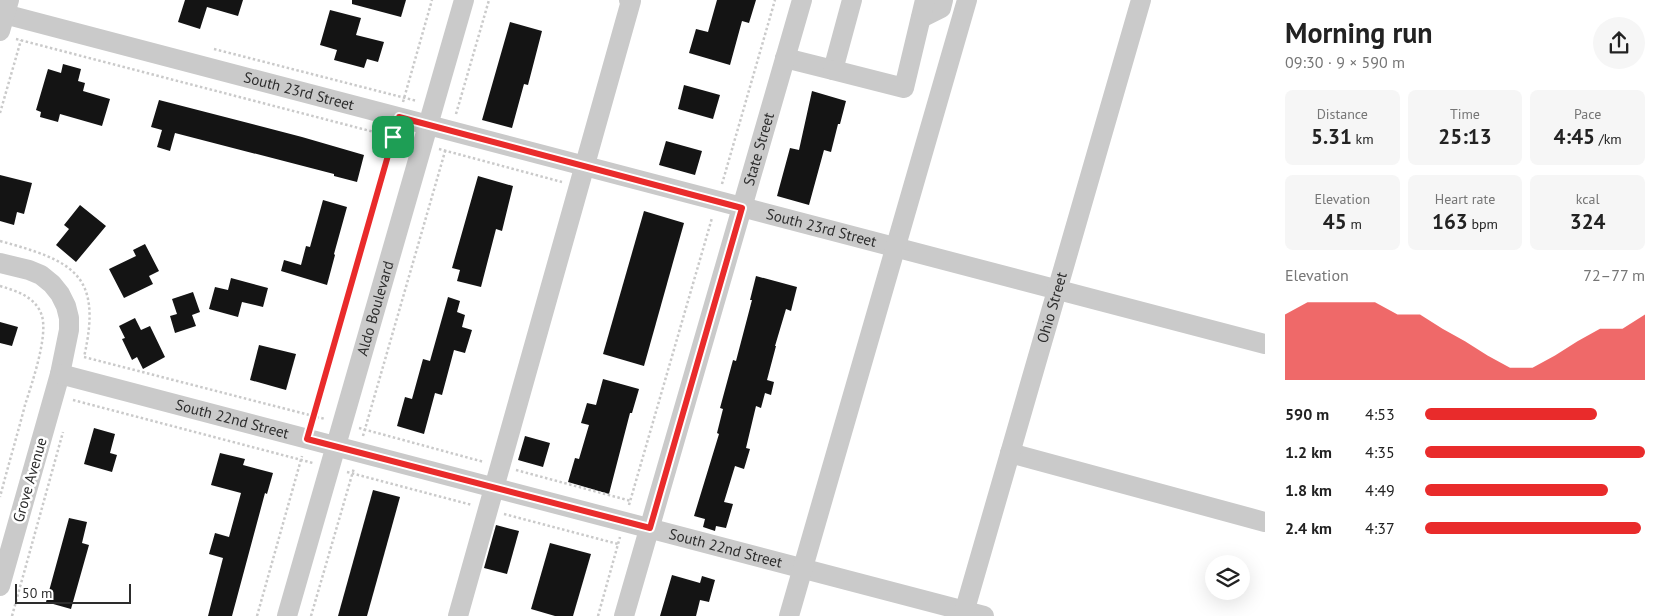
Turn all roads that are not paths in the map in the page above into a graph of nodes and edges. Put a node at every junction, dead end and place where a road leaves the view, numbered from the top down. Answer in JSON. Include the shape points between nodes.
{"nodes":[{"id":1,"x":464,"y":0,"type":"edge"},
{"id":2,"x":629,"y":0,"type":"edge"},
{"id":3,"x":802,"y":0,"type":"edge"},
{"id":4,"x":852,"y":0,"type":"edge"},
{"id":5,"x":943,"y":0,"type":"edge"},
{"id":6,"x":967,"y":0,"type":"edge"},
{"id":7,"x":1141,"y":0,"type":"edge"},
{"id":8,"x":923,"y":9,"type":"edge"},
{"id":9,"x":5,"y":19,"type":"edge"},
{"id":10,"x":785,"y":58,"type":"junction"},
{"id":11,"x":834,"y":70,"type":"junction"},
{"id":12,"x":428,"y":125,"type":"junction"},
{"id":13,"x":584,"y":166,"type":"junction"},
{"id":14,"x":742,"y":208,"type":"junction"},
{"id":15,"x":895,"y":248,"type":"junction"},
{"id":16,"x":0,"y":263,"type":"edge"},
{"id":17,"x":1058,"y":290,"type":"junction"},
{"id":18,"x":1265,"y":344,"type":"edge"},
{"id":19,"x":60,"y":374,"type":"junction"},
{"id":20,"x":336,"y":446,"type":"junction"},
{"id":21,"x":1010,"y":453,"type":"junction"},
{"id":22,"x":494,"y":487,"type":"junction"},
{"id":23,"x":1265,"y":522,"type":"edge"},
{"id":24,"x":650,"y":528,"type":"junction"},
{"id":25,"x":802,"y":568,"type":"junction"},
{"id":26,"x":0,"y":586,"type":"edge"},
{"id":27,"x":964,"y":613,"type":"edge"},
{"id":28,"x":287,"y":616,"type":"edge"},
{"id":29,"x":458,"y":616,"type":"edge"},
{"id":30,"x":624,"y":616,"type":"edge"},
{"id":31,"x":789,"y":616,"type":"edge"},
{"id":32,"x":984,"y":616,"type":"edge"}],
"edges":[{"from":1,"to":12,"type":"street","name":"Aldo Boulevard"},
{"from":2,"to":13,"type":"street"},
{"from":3,"to":10,"type":"street","name":"State Street"},
{"from":4,"to":11,"type":"street"},
{"from":5,"to":8,"type":"street","via":[[941,8]]},
{"from":6,"to":15,"type":"street"},
{"from":7,"to":17,"type":"street","name":"Ohio Street"},
{"from":8,"to":11,"type":"street","via":[[904,88]]},
{"from":9,"to":12,"type":"street","name":"South 23rd Street","via":[[26,20]]},
{"from":10,"to":11,"type":"street"},
{"from":10,"to":14,"type":"street","name":"State Street"},
{"from":12,"to":13,"type":"street","name":"South 23rd Street"},
{"from":12,"to":20,"type":"street","name":"Aldo Boulevard"},
{"from":13,"to":14,"type":"street","name":"South 23rd Street"},
{"from":13,"to":22,"type":"street"},
{"from":14,"to":15,"type":"street","name":"South 23rd Street"},
{"from":14,"to":24,"type":"street","name":"State Street"},
{"from":15,"to":17,"type":"street","name":"South 23rd Street"},
{"from":15,"to":25,"type":"street"},
{"from":16,"to":19,"type":"street","name":"Grove Avenue","via":[[41,275],[60,294],[69,318],[69,330]]},
{"from":17,"to":18,"type":"street","name":"South 23rd Street"},
{"from":17,"to":21,"type":"street","name":"Ohio Street"},
{"from":19,"to":20,"type":"street","name":"South 22nd Street"},
{"from":19,"to":26,"type":"street","name":"Grove Avenue"},
{"from":20,"to":22,"type":"street","name":"South 22nd Street"},
{"from":20,"to":28,"type":"street","name":"Aldo Boulevard"},
{"from":21,"to":23,"type":"street"},
{"from":21,"to":27,"type":"street","name":"Ohio Street"},
{"from":22,"to":24,"type":"street","name":"South 22nd Street"},
{"from":22,"to":29,"type":"street"},
{"from":24,"to":25,"type":"street","name":"South 22nd Street"},
{"from":24,"to":30,"type":"street","name":"State Street"},
{"from":25,"to":27,"type":"street","name":"South 22nd Street"},
{"from":25,"to":31,"type":"street"},
{"from":27,"to":32,"type":"street","name":"South 22nd Street"}]}
